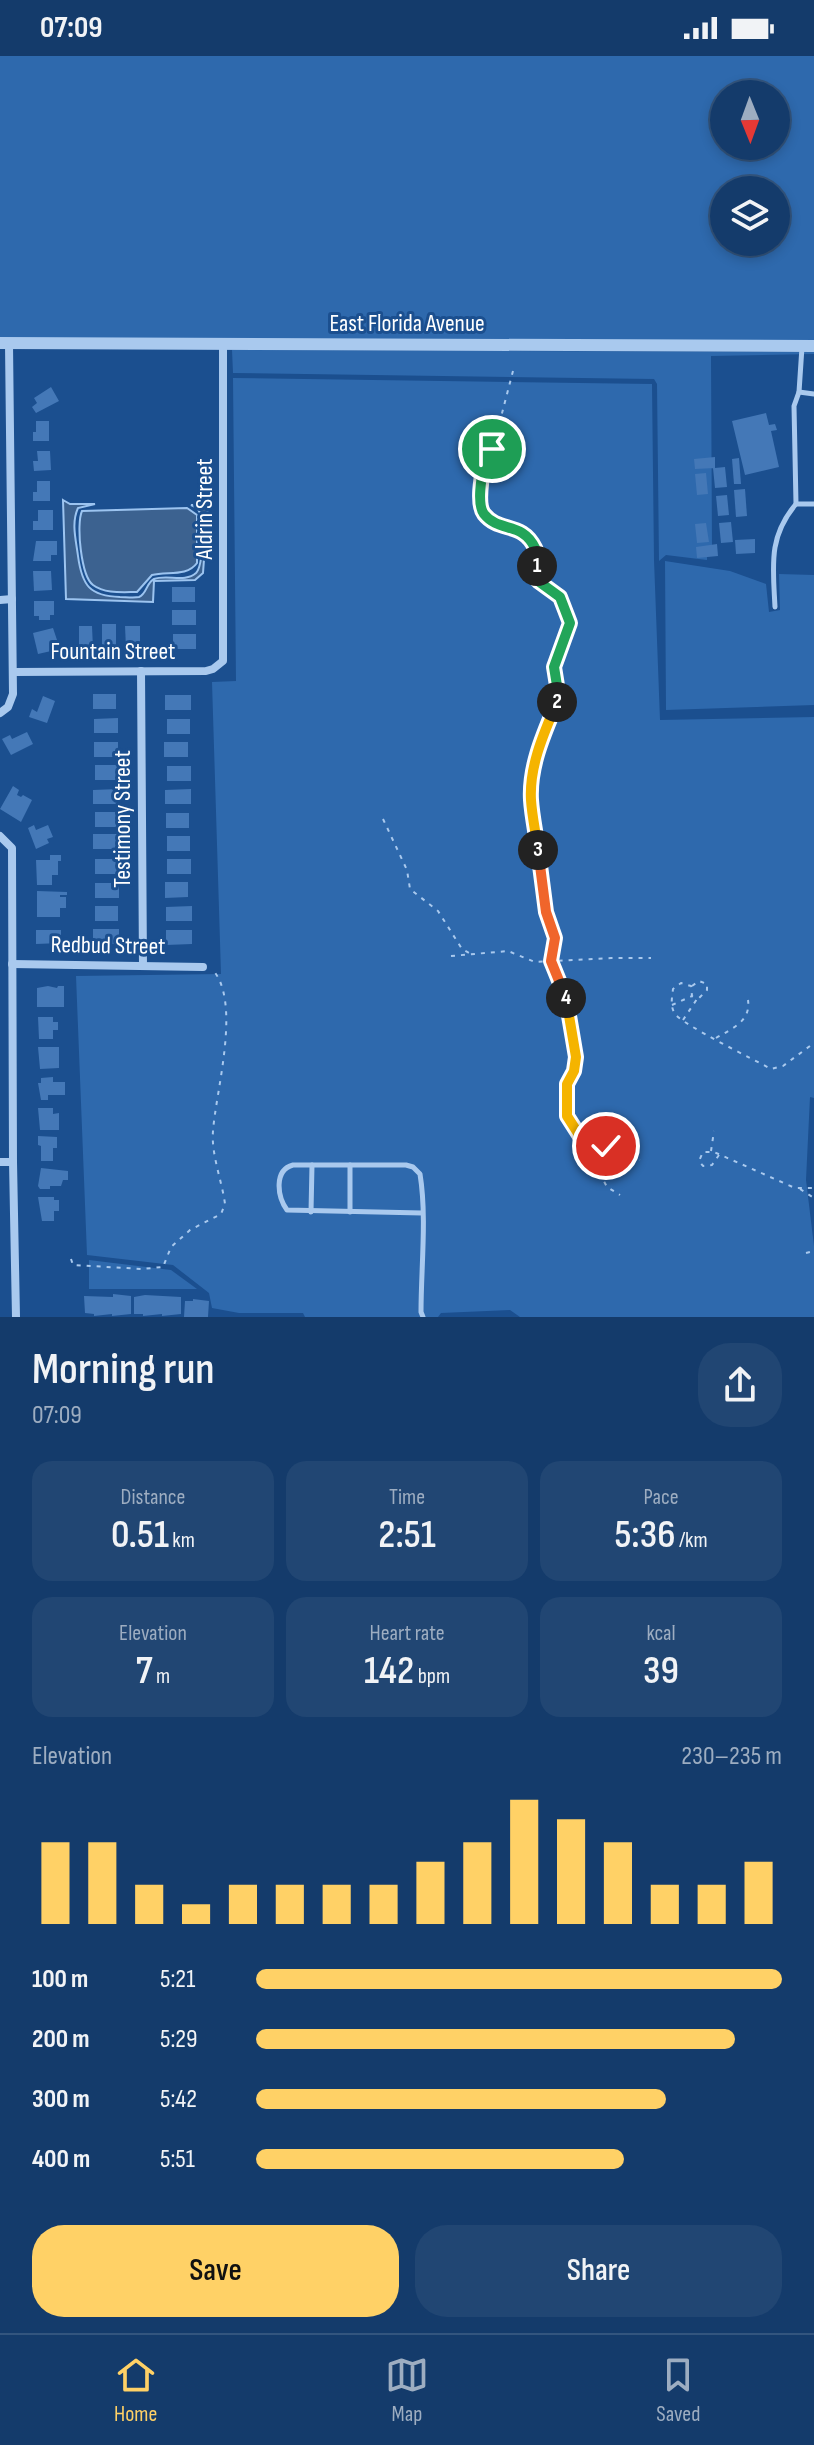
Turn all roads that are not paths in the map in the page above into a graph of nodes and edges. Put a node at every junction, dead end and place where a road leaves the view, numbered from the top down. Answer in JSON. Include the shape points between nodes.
{"nodes":[{"id":1,"x":4,"y":344,"type":"edge"},
{"id":2,"x":223,"y":344,"type":"junction"},
{"id":3,"x":808,"y":346,"type":"edge"},
{"id":4,"x":799,"y":392,"type":"junction"},
{"id":5,"x":814,"y":394,"type":"edge"},
{"id":6,"x":5,"y":434,"type":"edge"},
{"id":7,"x":796,"y":504,"type":"junction"},
{"id":8,"x":814,"y":504,"type":"edge"},
{"id":9,"x":12,"y":599,"type":"junction"},
{"id":10,"x":0,"y":600,"type":"edge"},
{"id":11,"x":775,"y":607,"type":"dead end"},
{"id":12,"x":213,"y":669,"type":"joint"},
{"id":13,"x":141,"y":671,"type":"junction"},
{"id":14,"x":13,"y":672,"type":"junction"},
{"id":15,"x":2,"y":712,"type":"edge"},
{"id":16,"x":1,"y":836,"type":"edge"},
{"id":17,"x":12,"y":964,"type":"junction"},
{"id":18,"x":143,"y":966,"type":"junction"},
{"id":19,"x":203,"y":967,"type":"road end"},
{"id":20,"x":0,"y":1162,"type":"edge"},
{"id":21,"x":13,"y":1162,"type":"junction"},
{"id":22,"x":312,"y":1165,"type":"junction"},
{"id":23,"x":350,"y":1165,"type":"junction"},
{"id":24,"x":311,"y":1212,"type":"junction"},
{"id":25,"x":350,"y":1212,"type":"junction"},
{"id":26,"x":422,"y":1213,"type":"junction"},
{"id":27,"x":16,"y":1317,"type":"edge"},
{"id":28,"x":423,"y":1317,"type":"edge"}],
"edges":[{"from":1,"to":2,"type":"street","name":"East Florida Avenue"},
{"from":1,"to":6,"type":"street"},
{"from":2,"to":3,"type":"street","name":"East Florida Avenue"},
{"from":2,"to":12,"type":"street","name":"Aldrin Street","via":[[224,652],[223,661]]},
{"from":3,"to":4,"type":"lane"},
{"from":4,"to":5,"type":"lane"},
{"from":4,"to":7,"type":"lane","via":[[794,406]]},
{"from":6,"to":9,"type":"street"},
{"from":7,"to":8,"type":"lane"},
{"from":7,"to":11,"type":"lane","via":[[782,521],[775,546]]},
{"from":9,"to":10,"type":"street"},
{"from":9,"to":14,"type":"street"},
{"from":12,"to":13,"type":"street","name":"Fountain Street"},
{"from":13,"to":14,"type":"street","name":"Fountain Street"},
{"from":13,"to":18,"type":"street","name":"Testimony Street"},
{"from":14,"to":15,"type":"street","via":[[12,700]]},
{"from":16,"to":17,"type":"street","via":[[12,848]]},
{"from":17,"to":18,"type":"street","name":"Redbud Street"},
{"from":17,"to":21,"type":"street"},
{"from":18,"to":19,"type":"street","name":"Redbud Street"},
{"from":20,"to":21,"type":"street"},
{"from":21,"to":27,"type":"street"},
{"from":22,"to":23,"type":"lane"},
{"from":22,"to":24,"type":"lane"},
{"from":22,"to":24,"type":"lane","via":[[286,1167],[280,1194],[287,1210]]},
{"from":23,"to":25,"type":"lane"},
{"from":23,"to":26,"type":"lane","via":[[413,1167],[420,1174]]},
{"from":24,"to":25,"type":"lane"},
{"from":25,"to":26,"type":"lane"},
{"from":26,"to":28,"type":"lane"}]}
